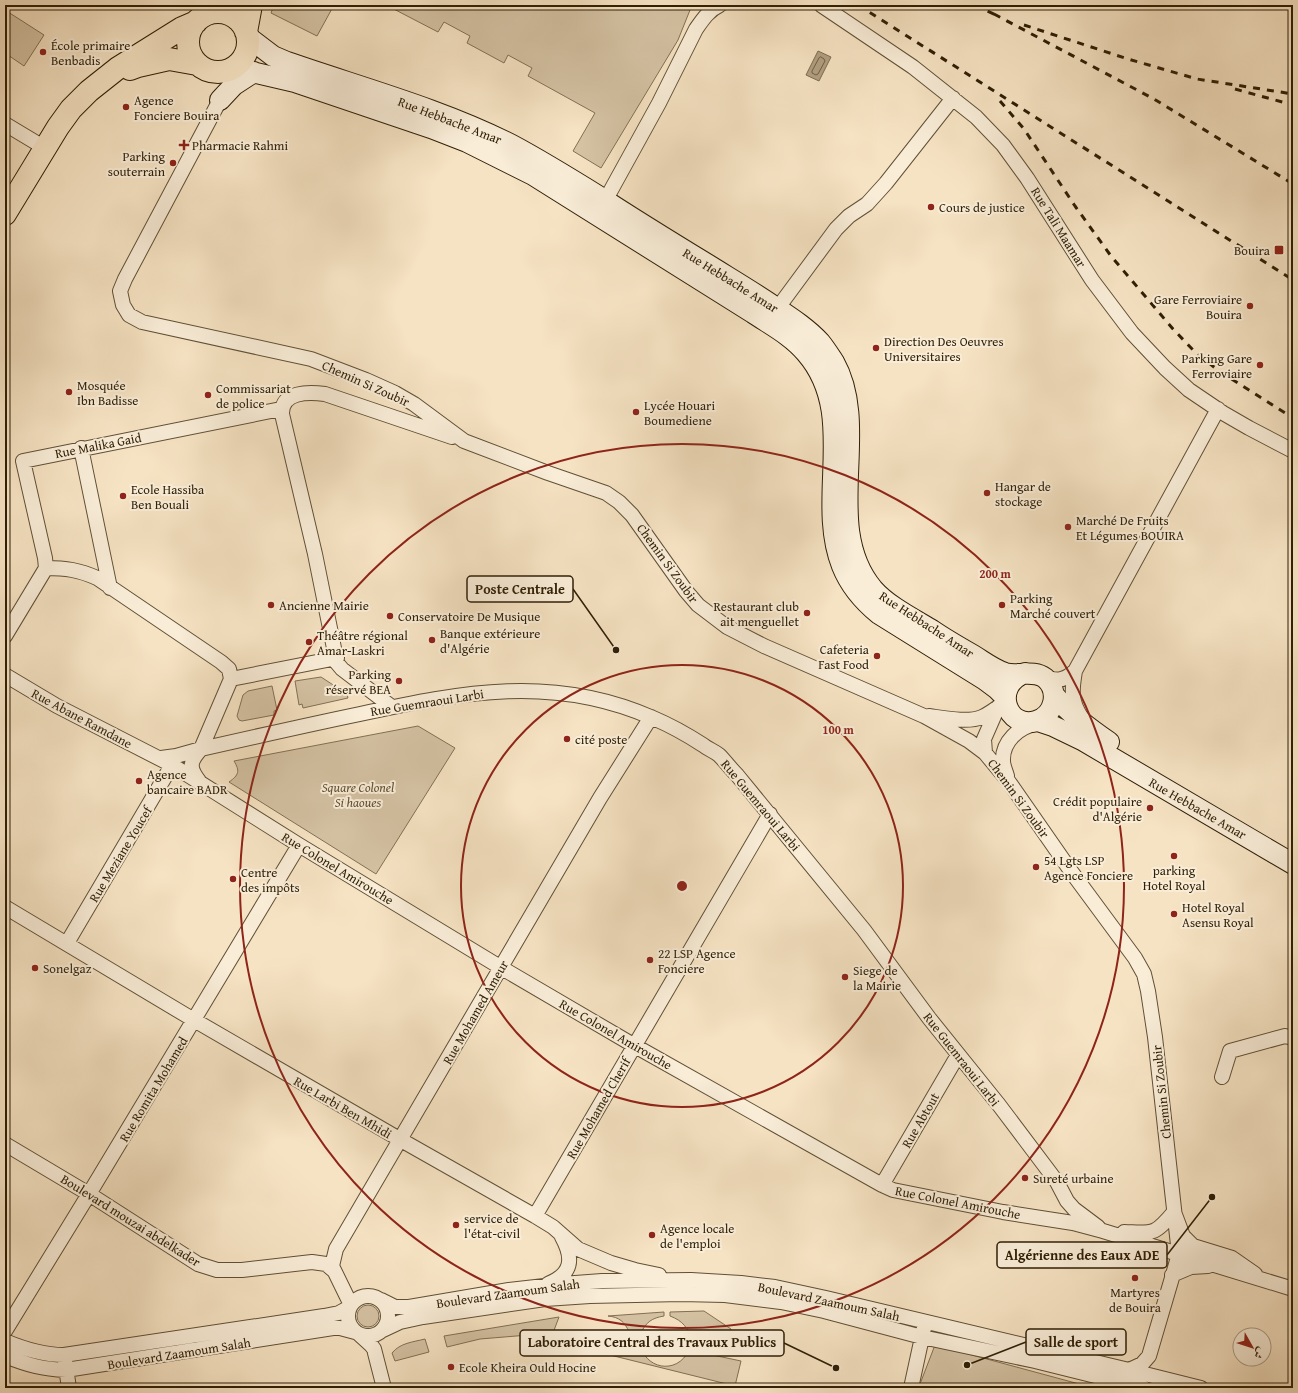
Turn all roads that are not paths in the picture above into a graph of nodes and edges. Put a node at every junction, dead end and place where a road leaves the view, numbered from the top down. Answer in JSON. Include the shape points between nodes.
{"nodes":[{"id":1,"x":251,"y":5,"type":"edge"},
{"id":2,"x":720,"y":5,"type":"edge"},
{"id":3,"x":821,"y":5,"type":"edge"},
{"id":4,"x":205,"y":14,"type":"edge"},
{"id":5,"x":247,"y":34,"type":"junction"},
{"id":6,"x":197,"y":64,"type":"junction"},
{"id":7,"x":240,"y":70,"type":"junction"},
{"id":8,"x":102,"y":80,"type":"junction"},
{"id":9,"x":953,"y":98,"type":"junction"},
{"id":10,"x":220,"y":100,"type":"joint"},
{"id":11,"x":5,"y":124,"type":"edge"},
{"id":12,"x":45,"y":148,"type":"junction"},
{"id":13,"x":605,"y":201,"type":"junction"},
{"id":14,"x":5,"y":214,"type":"edge"},
{"id":15,"x":777,"y":308,"type":"junction"},
{"id":16,"x":1218,"y":409,"type":"junction"},
{"id":17,"x":281,"y":412,"type":"junction"},
{"id":18,"x":464,"y":441,"type":"junction"},
{"id":19,"x":81,"y":448,"type":"junction"},
{"id":20,"x":1293,"y":451,"type":"edge"},
{"id":21,"x":46,"y":568,"type":"junction"},
{"id":22,"x":110,"y":588,"type":"junction"},
{"id":23,"x":5,"y":636,"type":"edge"},
{"id":24,"x":337,"y":658,"type":"junction"},
{"id":25,"x":1075,"y":671,"type":"junction"},
{"id":26,"x":1033,"y":674,"type":"junction"},
{"id":27,"x":5,"y":675,"type":"edge"},
{"id":28,"x":231,"y":679,"type":"junction"},
{"id":29,"x":1054,"y":695,"type":"junction"},
{"id":30,"x":1003,"y":702,"type":"junction"},
{"id":31,"x":392,"y":707,"type":"junction"},
{"id":32,"x":924,"y":716,"type":"junction"},
{"id":33,"x":651,"y":717,"type":"junction"},
{"id":34,"x":1030,"y":727,"type":"junction"},
{"id":35,"x":1090,"y":729,"type":"junction"},
{"id":36,"x":985,"y":748,"type":"junction"},
{"id":37,"x":201,"y":749,"type":"junction"},
{"id":38,"x":166,"y":762,"type":"junction"},
{"id":39,"x":200,"y":782,"type":"junction"},
{"id":40,"x":1009,"y":782,"type":"junction"},
{"id":41,"x":770,"y":814,"type":"junction"},
{"id":42,"x":299,"y":845,"type":"junction"},
{"id":43,"x":1293,"y":848,"type":"edge"},
{"id":44,"x":1293,"y":864,"type":"edge"},
{"id":45,"x":5,"y":907,"type":"edge"},
{"id":46,"x":67,"y":943,"type":"junction"},
{"id":47,"x":500,"y":967,"type":"junction"},
{"id":48,"x":194,"y":1020,"type":"junction"},
{"id":49,"x":1293,"y":1038,"type":"edge"},
{"id":50,"x":635,"y":1046,"type":"junction"},
{"id":51,"x":958,"y":1055,"type":"junction"},
{"id":52,"x":1222,"y":1077,"type":"dead end"},
{"id":53,"x":401,"y":1140,"type":"junction"},
{"id":54,"x":5,"y":1144,"type":"edge"},
{"id":55,"x":882,"y":1186,"type":"junction"},
{"id":56,"x":90,"y":1194,"type":"junction"},
{"id":57,"x":1174,"y":1212,"type":"junction"},
{"id":58,"x":536,"y":1216,"type":"junction"},
{"id":59,"x":1103,"y":1231,"type":"junction"},
{"id":60,"x":1151,"y":1233,"type":"junction"},
{"id":61,"x":559,"y":1234,"type":"junction"},
{"id":62,"x":1193,"y":1246,"type":"junction"},
{"id":63,"x":1178,"y":1248,"type":"junction"},
{"id":64,"x":336,"y":1249,"type":"junction"},
{"id":65,"x":312,"y":1262,"type":"junction"},
{"id":66,"x":1218,"y":1266,"type":"junction"},
{"id":67,"x":333,"y":1270,"type":"junction"},
{"id":68,"x":1172,"y":1276,"type":"junction"},
{"id":69,"x":1262,"y":1279,"type":"junction"},
{"id":70,"x":691,"y":1280,"type":"junction"},
{"id":71,"x":342,"y":1285,"type":"junction"},
{"id":72,"x":543,"y":1286,"type":"junction"},
{"id":73,"x":1293,"y":1289,"type":"edge"},
{"id":74,"x":375,"y":1298,"type":"junction"},
{"id":75,"x":351,"y":1306,"type":"junction"},
{"id":76,"x":324,"y":1316,"type":"junction"},
{"id":77,"x":926,"y":1322,"type":"junction"},
{"id":78,"x":5,"y":1331,"type":"edge"},
{"id":79,"x":382,"y":1331,"type":"junction"},
{"id":80,"x":357,"y":1333,"type":"junction"},
{"id":81,"x":922,"y":1337,"type":"junction"},
{"id":82,"x":5,"y":1340,"type":"edge"},
{"id":83,"x":374,"y":1350,"type":"junction"},
{"id":84,"x":64,"y":1355,"type":"junction"},
{"id":85,"x":5,"y":1356,"type":"edge"},
{"id":86,"x":66,"y":1370,"type":"junction"},
{"id":87,"x":1130,"y":1370,"type":"junction"},
{"id":88,"x":1135,"y":1387,"type":"edge"},
{"id":89,"x":69,"y":1388,"type":"edge"},
{"id":90,"x":384,"y":1388,"type":"edge"},
{"id":91,"x":910,"y":1388,"type":"edge"},
{"id":92,"x":1200,"y":1388,"type":"edge"}],
"edges":[{"from":1,"to":5,"type":"main road"},
{"from":2,"to":13,"type":"street","via":[[713,8],[696,29]]},
{"from":3,"to":9,"type":"street","name":"Rue Tali Maamar","via":[[913,67]]},
{"from":4,"to":5,"type":"main road","via":[[228,14],[242,24]]},
{"from":4,"to":6,"type":"main road","via":[[190,34],[188,48]]},
{"from":4,"to":8,"type":"main road"},
{"from":5,"to":7,"type":"main road","via":[[248,46]]},
{"from":5,"to":13,"type":"main road","name":"Rue Hebbache Amar","via":[[273,56],[287,62],[426,110],[511,144]]},
{"from":6,"to":7,"type":"main road","via":[[205,70],[214,72]]},
{"from":6,"to":8,"type":"main road","via":[[169,59],[138,66]]},
{"from":7,"to":10,"type":"main road","via":[[234,85]]},
{"from":7,"to":30,"type":"main road","name":"Rue Hebbache Amar","via":[[295,82],[468,142],[533,175],[753,312],[788,337],[806,352],[828,389],[834,434],[833,518],[836,545],[842,567],[852,584],[864,602],[879,614],[985,680],[997,689]]},
{"from":8,"to":12,"type":"main road","via":[[71,109]]},
{"from":9,"to":15,"type":"street","via":[[867,204],[836,229]]},
{"from":9,"to":16,"type":"street","name":"Rue Tali Maamar","via":[[1003,145],[1092,280],[1132,333],[1189,390]]},
{"from":10,"to":18,"type":"street","name":"Chemin Si Zoubir","via":[[125,279],[120,291],[129,315],[142,322],[312,359],[395,393]]},
{"from":11,"to":12,"type":"street"},
{"from":12,"to":14,"type":"main road"},
{"from":13,"to":15,"type":"main road","name":"Rue Hebbache Amar"},
{"from":15,"to":26,"type":"main road","name":"Rue Hebbache Amar","via":[[803,326],[822,344],[836,366],[844,388],[848,413],[847,500],[852,547],[862,572],[874,589],[888,602],[983,661],[1008,674]]},
{"from":16,"to":20,"type":"street","name":"Rue Tali Maamar"},
{"from":16,"to":25,"type":"street"},
{"from":17,"to":18,"type":"street","via":[[284,403],[291,397],[309,392],[325,394]]},
{"from":17,"to":19,"type":"street","name":"Rue Malika Gaid"},
{"from":17,"to":24,"type":"street"},
{"from":18,"to":32,"type":"street","name":"Chemin Si Zoubir","via":[[548,474],[606,493],[632,515],[698,605],[727,627],[764,646]]},
{"from":19,"to":21,"type":"street","name":"Rue Malika Gaid","via":[[23,461]]},
{"from":19,"to":22,"type":"street"},
{"from":21,"to":22,"type":"street","via":[[83,572]]},
{"from":21,"to":23,"type":"street"},
{"from":22,"to":28,"type":"street","via":[[221,662],[229,669]]},
{"from":24,"to":28,"type":"street"},
{"from":24,"to":31,"type":"street","via":[[337,663],[342,668]]},
{"from":25,"to":26,"type":"street","via":[[1063,679],[1054,680]]},
{"from":25,"to":35,"type":"street","via":[[1073,700]]},
{"from":26,"to":29,"type":"main road","via":[[1047,680]]},
{"from":26,"to":30,"type":"main road","via":[[1017,676],[1007,689]]},
{"from":27,"to":38,"type":"street","name":"Rue Abane Ramdane","via":[[63,709]]},
{"from":28,"to":37,"type":"street"},
{"from":29,"to":34,"type":"main road","via":[[1051,710]]},
{"from":29,"to":35,"type":"main road","name":"Rue Hebbache Amar"},
{"from":30,"to":32,"type":"street","via":[[981,717],[966,719]]},
{"from":30,"to":34,"type":"main road","via":[[1017,718]]},
{"from":30,"to":36,"type":"street","via":[[987,731]]},
{"from":31,"to":33,"type":"street","name":"Rue Guemraoui Larbi","via":[[475,693],[557,692],[625,706]]},
{"from":31,"to":37,"type":"street","name":"Rue Guemraoui Larbi"},
{"from":32,"to":36,"type":"street","name":"Chemin Si Zoubir"},
{"from":33,"to":41,"type":"street","name":"Rue Guemraoui Larbi","via":[[676,728],[719,755]]},
{"from":33,"to":47,"type":"street","name":"Rue Mohamed Ameur"},
{"from":34,"to":36,"type":"street"},
{"from":34,"to":40,"type":"street","via":[[1005,747],[1002,762]]},
{"from":34,"to":44,"type":"main road","name":"Rue Hebbache Amar","via":[[1082,740]]},
{"from":35,"to":43,"type":"main road","name":"Rue Hebbache Amar"},
{"from":36,"to":40,"type":"street","name":"Chemin Si Zoubir"},
{"from":37,"to":38,"type":"street","name":"Rue Guemraoui Larbi","via":[[176,756]]},
{"from":37,"to":39,"type":"street","via":[[195,755],[191,767]]},
{"from":38,"to":39,"type":"street","name":"Rue Colonel Amirouche"},
{"from":38,"to":46,"type":"street","name":"Rue Meziane Youcef"},
{"from":39,"to":42,"type":"street","name":"Rue Colonel Amirouche"},
{"from":40,"to":57,"type":"street","name":"Chemin Si Zoubir","via":[[1144,974],[1155,1037]]},
{"from":41,"to":50,"type":"street","name":"Rue Mohamed Cherif"},
{"from":41,"to":51,"type":"street","name":"Rue Guemraoui Larbi","via":[[864,930]]},
{"from":42,"to":47,"type":"street","name":"Rue Colonel Amirouche"},
{"from":42,"to":48,"type":"street","name":"Rue Romita Mohamed"},
{"from":45,"to":46,"type":"street","name":"Rue Larbi Ben Mhidi"},
{"from":46,"to":48,"type":"street","name":"Rue Larbi Ben Mhidi"},
{"from":47,"to":50,"type":"street","name":"Rue Colonel Amirouche"},
{"from":47,"to":53,"type":"street","name":"Rue Mohamed Ameur"},
{"from":48,"to":53,"type":"street","name":"Rue Larbi Ben Mhidi"},
{"from":48,"to":56,"type":"street","name":"Rue Romita Mohamed"},
{"from":49,"to":52,"type":"street","via":[[1285,1036],[1230,1051]]},
{"from":50,"to":55,"type":"street","name":"Rue Colonel Amirouche"},
{"from":50,"to":58,"type":"street","name":"Rue Mohamed Cherif"},
{"from":51,"to":55,"type":"street","name":"Rue Abtout"},
{"from":51,"to":59,"type":"street","name":"Rue Guemraoui Larbi","via":[[1057,1182],[1067,1201]]},
{"from":53,"to":58,"type":"street","name":"Rue Larbi Ben Mhidi"},
{"from":53,"to":64,"type":"street","name":"Rue Mohamed Ameur"},
{"from":54,"to":56,"type":"street","name":"Boulevard mouzai abdelkader"},
{"from":55,"to":59,"type":"street","name":"Rue Colonel Amirouche"},
{"from":56,"to":65,"type":"street","name":"Boulevard mouzai abdelkader","via":[[198,1264],[210,1268],[242,1270]]},
{"from":56,"to":78,"type":"street","name":"Rue Romita Mohamed"},
{"from":57,"to":60,"type":"street","via":[[1162,1227]]},
{"from":57,"to":62,"type":"street","via":[[1183,1236]]},
{"from":57,"to":63,"type":"street","name":"Chemin Si Zoubir"},
{"from":58,"to":61,"type":"street","name":"Rue Larbi Ben Mhidi"},
{"from":59,"to":60,"type":"street"},
{"from":59,"to":63,"type":"street"},
{"from":60,"to":63,"type":"street"},
{"from":61,"to":70,"type":"street","name":"Rue Larbi Ben Mhidi","via":[[578,1249],[611,1263]]},
{"from":61,"to":72,"type":"street","via":[[568,1248],[569,1265],[561,1278]]},
{"from":62,"to":63,"type":"street"},
{"from":62,"to":69,"type":"street","via":[[1232,1258]]},
{"from":63,"to":66,"type":"street"},
{"from":63,"to":68,"type":"street"},
{"from":64,"to":65,"type":"street","via":[[326,1259]]},
{"from":64,"to":67,"type":"street","name":"Rue Mohamed Ameur","via":[[332,1262]]},
{"from":65,"to":67,"type":"street","name":"Boulevard mouzai abdelkader","via":[[326,1264]]},
{"from":66,"to":68,"type":"street","via":[[1191,1267]]},
{"from":66,"to":69,"type":"street"},
{"from":67,"to":71,"type":"street"},
{"from":68,"to":87,"type":"street","via":[[1150,1356]]},
{"from":69,"to":73,"type":"street"},
{"from":70,"to":72,"type":"street","name":"Boulevard Zaamoum Salah","via":[[602,1281]]},
{"from":70,"to":77,"type":"street","name":"Boulevard Zaamoum Salah","via":[[775,1287]]},
{"from":71,"to":74,"type":"street"},
{"from":71,"to":75,"type":"street"},
{"from":71,"to":76,"type":"street","via":[[343,1291],[338,1304]]},
{"from":72,"to":74,"type":"street","name":"Boulevard Zaamoum Salah","via":[[409,1307],[395,1307]]},
{"from":74,"to":75,"type":"street","via":[[361,1297]]},
{"from":74,"to":79,"type":"street","via":[[387,1309],[388,1320]]},
{"from":75,"to":76,"type":"street","name":"Boulevard Zaamoum Salah","via":[[338,1313]]},
{"from":75,"to":80,"type":"street","via":[[348,1318],[351,1328]]},
{"from":76,"to":84,"type":"street","name":"Boulevard Zaamoum Salah"},
{"from":77,"to":81,"type":"street"},
{"from":77,"to":87,"type":"street","name":"Boulevard Zaamoum Salah"},
{"from":79,"to":80,"type":"street","via":[[368,1337]]},
{"from":79,"to":81,"type":"street","name":"Boulevard Zaamoum Salah","via":[[400,1322],[424,1317],[545,1299],[681,1294],[725,1295],[781,1302]]},
{"from":79,"to":83,"type":"street"},
{"from":80,"to":83,"type":"street","via":[[371,1344]]},
{"from":80,"to":86,"type":"street","name":"Boulevard Zaamoum Salah","via":[[333,1328]]},
{"from":81,"to":88,"type":"street","name":"Boulevard Zaamoum Salah","via":[[1035,1361]]},
{"from":81,"to":91,"type":"street"},
{"from":82,"to":84,"type":"street","name":"Boulevard Zaamoum Salah","via":[[30,1351]]},
{"from":83,"to":90,"type":"street"},
{"from":84,"to":86,"type":"street"},
{"from":85,"to":86,"type":"street","name":"Boulevard Zaamoum Salah","via":[[46,1369]]},
{"from":86,"to":89,"type":"street"},
{"from":87,"to":92,"type":"street","name":"Boulevard Zaamoum Salah"}]}
